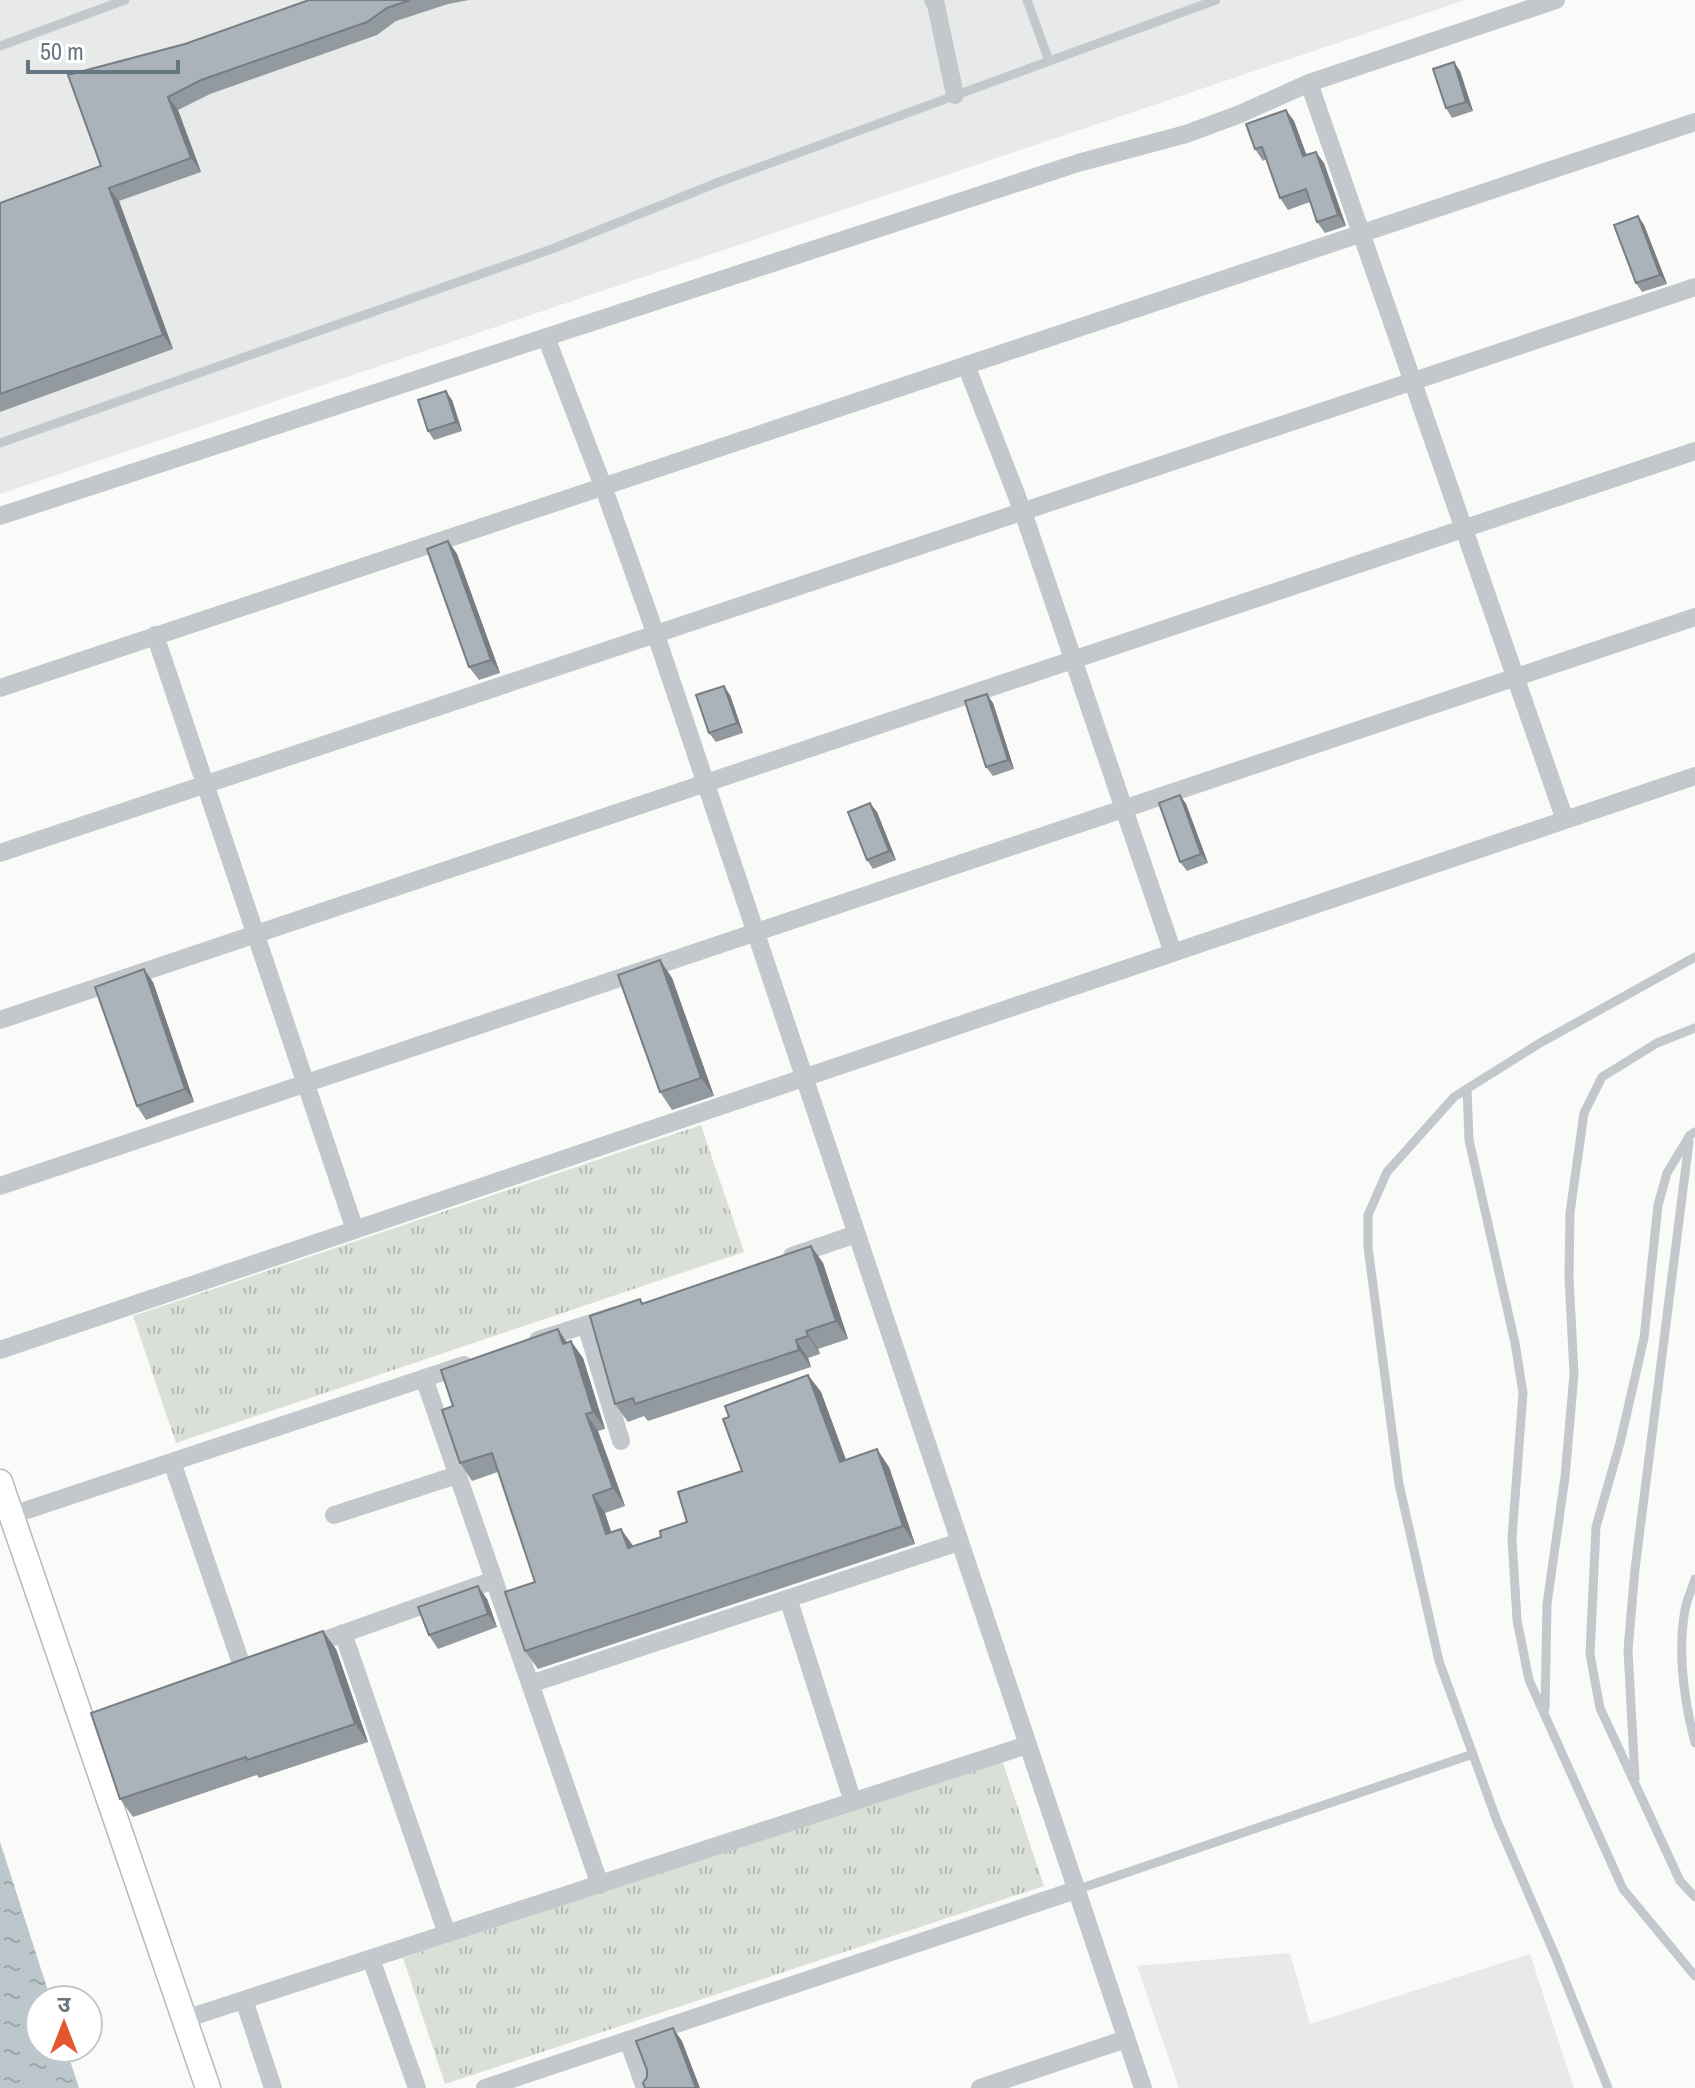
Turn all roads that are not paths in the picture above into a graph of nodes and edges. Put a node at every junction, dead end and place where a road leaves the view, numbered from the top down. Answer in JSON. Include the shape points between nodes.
{"nodes":[{"id":1,"x":125,"y":0,"type":"edge"},
{"id":2,"x":933,"y":0,"type":"edge"},
{"id":3,"x":1027,"y":0,"type":"edge"},
{"id":4,"x":1216,"y":0,"type":"edge"},
{"id":5,"x":1556,"y":0,"type":"edge"},
{"id":6,"x":0,"y":46,"type":"edge"},
{"id":7,"x":1049,"y":61,"type":"junction"},
{"id":8,"x":1309,"y":83,"type":"junction"},
{"id":9,"x":955,"y":95,"type":"junction"},
{"id":10,"x":1695,"y":122,"type":"edge"},
{"id":11,"x":1361,"y":233,"type":"junction"},
{"id":12,"x":1695,"y":287,"type":"edge"},
{"id":13,"x":546,"y":337,"type":"junction"},
{"id":14,"x":966,"y":365,"type":"junction"},
{"id":15,"x":1413,"y":382,"type":"junction"},
{"id":16,"x":0,"y":443,"type":"edge"},
{"id":17,"x":1695,"y":451,"type":"edge"},
{"id":18,"x":603,"y":486,"type":"junction"},
{"id":19,"x":1023,"y":512,"type":"junction"},
{"id":20,"x":0,"y":516,"type":"edge"},
{"id":21,"x":1464,"y":528,"type":"junction"},
{"id":22,"x":1695,"y":617,"type":"edge"},
{"id":23,"x":155,"y":635,"type":"junction"},
{"id":24,"x":656,"y":635,"type":"junction"},
{"id":25,"x":1073,"y":659,"type":"junction"},
{"id":26,"x":1515,"y":677,"type":"junction"},
{"id":27,"x":0,"y":688,"type":"edge"},
{"id":28,"x":1695,"y":776,"type":"edge"},
{"id":29,"x":705,"y":783,"type":"junction"},
{"id":30,"x":205,"y":786,"type":"junction"},
{"id":31,"x":1124,"y":809,"type":"junction"},
{"id":32,"x":1565,"y":820,"type":"junction"},
{"id":33,"x":0,"y":853,"type":"edge"},
{"id":34,"x":755,"y":932,"type":"junction"},
{"id":35,"x":255,"y":934,"type":"junction"},
{"id":36,"x":1173,"y":953,"type":"junction"},
{"id":37,"x":1695,"y":957,"type":"edge"},
{"id":38,"x":0,"y":1020,"type":"edge"},
{"id":39,"x":1695,"y":1028,"type":"edge"},
{"id":40,"x":804,"y":1078,"type":"junction"},
{"id":41,"x":306,"y":1083,"type":"junction"},
{"id":42,"x":1467,"y":1089,"type":"junction"},
{"id":43,"x":1692,"y":1134,"type":"edge"},
{"id":44,"x":0,"y":1186,"type":"edge"},
{"id":45,"x":355,"y":1230,"type":"junction"},
{"id":46,"x":856,"y":1234,"type":"junction"},
{"id":47,"x":781,"y":1260,"type":"edge"},
{"id":48,"x":631,"y":1310,"type":"edge"},
{"id":49,"x":586,"y":1325,"type":"junction"},
{"id":50,"x":527,"y":1344,"type":"edge"},
{"id":51,"x":0,"y":1350,"type":"edge"},
{"id":52,"x":482,"y":1359,"type":"edge"},
{"id":53,"x":424,"y":1378,"type":"junction"},
{"id":54,"x":621,"y":1441,"type":"dead end"},
{"id":55,"x":172,"y":1462,"type":"junction"},
{"id":56,"x":457,"y":1475,"type":"junction"},
{"id":57,"x":0,"y":1482,"type":"edge"},
{"id":58,"x":12,"y":1515,"type":"junction"},
{"id":59,"x":334,"y":1515,"type":"dead end"},
{"id":60,"x":959,"y":1542,"type":"junction"},
{"id":61,"x":1695,"y":1579,"type":"edge"},
{"id":62,"x":494,"y":1580,"type":"junction"},
{"id":63,"x":788,"y":1598,"type":"junction"},
{"id":64,"x":343,"y":1633,"type":"junction"},
{"id":65,"x":286,"y":1653,"type":"edge"},
{"id":66,"x":243,"y":1669,"type":"edge"},
{"id":67,"x":530,"y":1684,"type":"junction"},
{"id":68,"x":1545,"y":1715,"type":"junction"},
{"id":69,"x":1695,"y":1743,"type":"edge"},
{"id":70,"x":1027,"y":1745,"type":"junction"},
{"id":71,"x":1473,"y":1754,"type":"junction"},
{"id":72,"x":1635,"y":1787,"type":"junction"},
{"id":73,"x":853,"y":1802,"type":"junction"},
{"id":74,"x":600,"y":1885,"type":"junction"},
{"id":75,"x":1076,"y":1890,"type":"junction"},
{"id":76,"x":1695,"y":1897,"type":"edge"},
{"id":77,"x":447,"y":1934,"type":"junction"},
{"id":78,"x":371,"y":1959,"type":"junction"},
{"id":79,"x":1695,"y":1976,"type":"edge"},
{"id":80,"x":244,"y":2000,"type":"junction"},
{"id":81,"x":185,"y":2019,"type":"junction"},
{"id":82,"x":1126,"y":2039,"type":"junction"},
{"id":83,"x":628,"y":2040,"type":"junction"},
{"id":84,"x":208,"y":2088,"type":"edge"},
{"id":85,"x":273,"y":2088,"type":"edge"},
{"id":86,"x":417,"y":2088,"type":"edge"},
{"id":87,"x":485,"y":2088,"type":"edge"},
{"id":88,"x":645,"y":2088,"type":"edge"},
{"id":89,"x":980,"y":2088,"type":"edge"},
{"id":90,"x":1143,"y":2088,"type":"edge"},
{"id":91,"x":1608,"y":2088,"type":"edge"}],
"edges":[{"from":1,"to":6,"type":"lane"},
{"from":2,"to":9,"type":"street"},
{"from":3,"to":7,"type":"lane"},
{"from":4,"to":7,"type":"lane"},
{"from":5,"to":8,"type":"street"},
{"from":7,"to":9,"type":"lane"},
{"from":8,"to":11,"type":"street"},
{"from":8,"to":13,"type":"street","via":[[1186,134],[1078,163]]},
{"from":9,"to":16,"type":"lane","via":[[552,249]]},
{"from":10,"to":11,"type":"street"},
{"from":11,"to":14,"type":"street"},
{"from":11,"to":15,"type":"street"},
{"from":12,"to":15,"type":"street"},
{"from":13,"to":18,"type":"street"},
{"from":13,"to":20,"type":"street"},
{"from":14,"to":18,"type":"street"},
{"from":14,"to":19,"type":"street"},
{"from":15,"to":19,"type":"street"},
{"from":15,"to":21,"type":"street"},
{"from":17,"to":21,"type":"street"},
{"from":18,"to":23,"type":"street"},
{"from":18,"to":24,"type":"street"},
{"from":19,"to":24,"type":"street"},
{"from":19,"to":25,"type":"street"},
{"from":21,"to":25,"type":"street"},
{"from":21,"to":26,"type":"street"},
{"from":22,"to":26,"type":"street"},
{"from":23,"to":27,"type":"street"},
{"from":23,"to":30,"type":"street"},
{"from":24,"to":29,"type":"street"},
{"from":24,"to":30,"type":"street"},
{"from":25,"to":29,"type":"street"},
{"from":25,"to":31,"type":"street"},
{"from":26,"to":31,"type":"street"},
{"from":26,"to":32,"type":"street"},
{"from":28,"to":32,"type":"street"},
{"from":29,"to":34,"type":"street"},
{"from":29,"to":35,"type":"street"},
{"from":30,"to":33,"type":"street"},
{"from":30,"to":35,"type":"street"},
{"from":31,"to":34,"type":"street"},
{"from":31,"to":36,"type":"street"},
{"from":32,"to":36,"type":"street"},
{"from":34,"to":40,"type":"street"},
{"from":34,"to":41,"type":"street"},
{"from":35,"to":38,"type":"street"},
{"from":35,"to":41,"type":"street"},
{"from":36,"to":40,"type":"street"},
{"from":37,"to":42,"type":"lane"},
{"from":39,"to":68,"type":"lane","via":[[1657,1043],[1602,1077],[1584,1113],[1570,1213],[1574,1374],[1547,1604]]},
{"from":40,"to":45,"type":"street"},
{"from":40,"to":46,"type":"street"},
{"from":41,"to":44,"type":"street"},
{"from":41,"to":45,"type":"street"},
{"from":42,"to":68,"type":"lane","via":[[1469,1140],[1523,1393],[1512,1538],[1517,1620],[1529,1680]]},
{"from":42,"to":71,"type":"lane","via":[[1387,1172],[1368,1215],[1368,1247],[1399,1484],[1439,1661]]},
{"from":43,"to":72,"type":"lane","via":[[1629,1637]]},
{"from":43,"to":72,"type":"lane","via":[[1667,1173],[1658,1205],[1644,1338],[1596,1527],[1590,1654],[1600,1708]]},
{"from":45,"to":51,"type":"street"},
{"from":46,"to":47,"type":"street"},
{"from":46,"to":60,"type":"street"},
{"from":48,"to":49,"type":"street"},
{"from":49,"to":50,"type":"street"},
{"from":49,"to":54,"type":"street"},
{"from":52,"to":53,"type":"street"},
{"from":53,"to":55,"type":"street"},
{"from":53,"to":56,"type":"street"},
{"from":55,"to":58,"type":"street"},
{"from":55,"to":66,"type":"street"},
{"from":56,"to":59,"type":"street"},
{"from":56,"to":62,"type":"street"},
{"from":57,"to":58,"type":"street"},
{"from":58,"to":81,"type":"street","via":[[91,1723]]},
{"from":60,"to":63,"type":"street"},
{"from":60,"to":70,"type":"street"},
{"from":61,"to":69,"type":"lane","via":[[1685,1608],[1682,1651],[1685,1707]]},
{"from":62,"to":64,"type":"street"},
{"from":62,"to":67,"type":"street"},
{"from":63,"to":67,"type":"street"},
{"from":63,"to":73,"type":"street"},
{"from":64,"to":65,"type":"street"},
{"from":64,"to":77,"type":"street"},
{"from":67,"to":74,"type":"street"},
{"from":68,"to":79,"type":"lane","via":[[1623,1889]]},
{"from":70,"to":73,"type":"street"},
{"from":70,"to":75,"type":"street"},
{"from":71,"to":75,"type":"lane"},
{"from":71,"to":91,"type":"lane"},
{"from":72,"to":76,"type":"lane","via":[[1680,1881]]},
{"from":73,"to":74,"type":"street"},
{"from":74,"to":77,"type":"street"},
{"from":75,"to":82,"type":"street"},
{"from":75,"to":83,"type":"street"},
{"from":77,"to":78,"type":"street"},
{"from":78,"to":80,"type":"street"},
{"from":78,"to":86,"type":"street"},
{"from":80,"to":81,"type":"street"},
{"from":80,"to":85,"type":"street"},
{"from":81,"to":84,"type":"street"},
{"from":82,"to":89,"type":"street"},
{"from":82,"to":90,"type":"street"},
{"from":83,"to":87,"type":"street"},
{"from":83,"to":88,"type":"street"}]}
